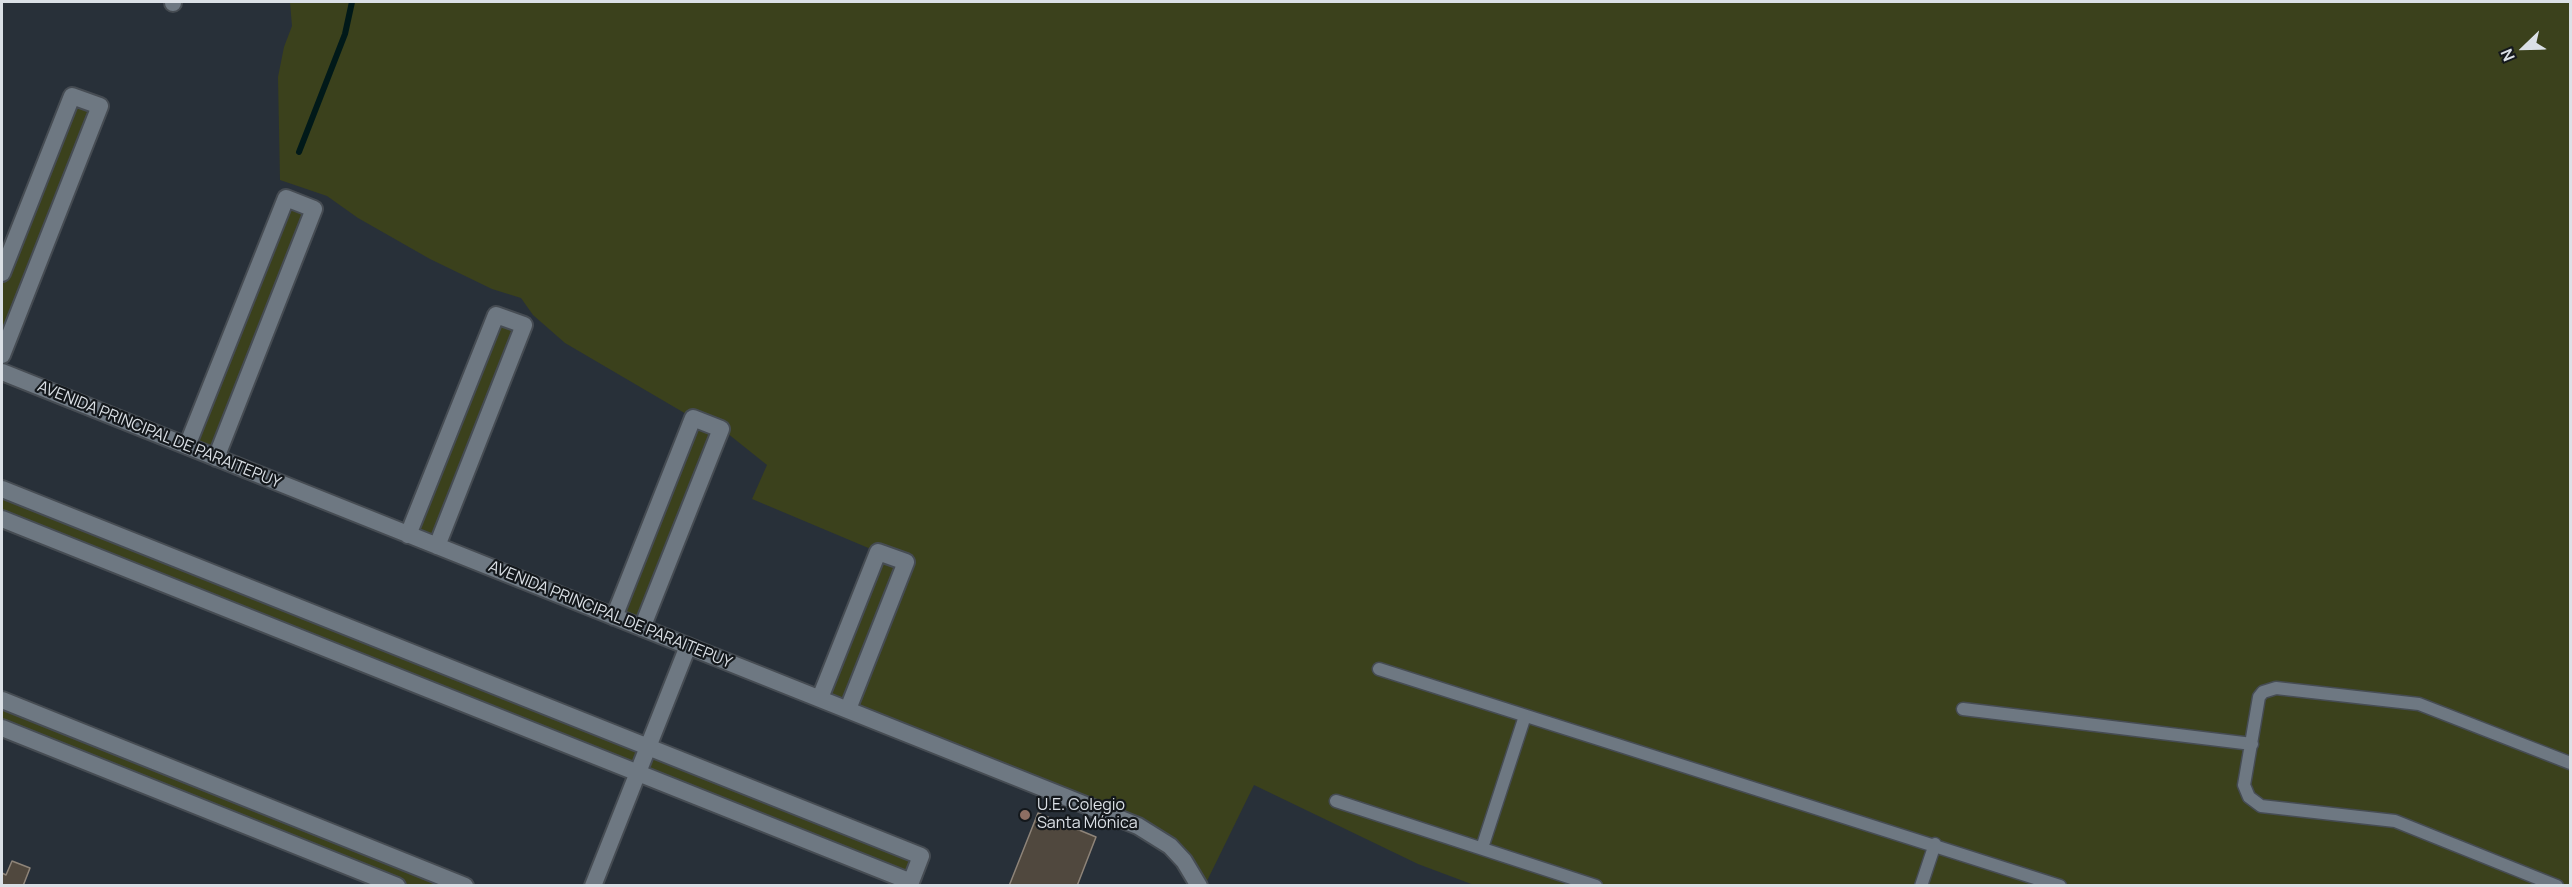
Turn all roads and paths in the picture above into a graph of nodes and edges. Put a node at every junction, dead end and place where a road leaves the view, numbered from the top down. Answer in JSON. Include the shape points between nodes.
{"nodes":[{"id":1,"x":2,"y":273,"type":"edge"},
{"id":2,"x":2,"y":355,"type":"edge"},
{"id":3,"x":2,"y":372,"type":"edge"},
{"id":4,"x":187,"y":446,"type":"junction"},
{"id":5,"x":216,"y":458,"type":"junction"},
{"id":6,"x":2,"y":489,"type":"edge"},
{"id":7,"x":2,"y":519,"type":"edge"},
{"id":8,"x":408,"y":535,"type":"junction"},
{"id":9,"x":437,"y":546,"type":"junction"},
{"id":10,"x":176,"y":559,"type":"junction"},
{"id":11,"x":167,"y":585,"type":"junction"},
{"id":12,"x":614,"y":617,"type":"junction"},
{"id":13,"x":642,"y":628,"type":"junction"},
{"id":14,"x":688,"y":646,"type":"junction"},
{"id":15,"x":1378,"y":669,"type":"dead end"},
{"id":16,"x":820,"y":698,"type":"junction"},
{"id":17,"x":2,"y":700,"type":"edge"},
{"id":18,"x":848,"y":709,"type":"junction"},
{"id":19,"x":1963,"y":709,"type":"dead end"},
{"id":20,"x":1525,"y":716,"type":"junction"},
{"id":21,"x":2,"y":728,"type":"edge"},
{"id":22,"x":106,"y":742,"type":"junction"},
{"id":23,"x":2252,"y":744,"type":"junction"},
{"id":24,"x":648,"y":747,"type":"junction"},
{"id":25,"x":2571,"y":763,"type":"edge"},
{"id":26,"x":97,"y":766,"type":"junction"},
{"id":27,"x":638,"y":772,"type":"junction"},
{"id":28,"x":1336,"y":801,"type":"dead end"},
{"id":29,"x":1935,"y":844,"type":"junction"},
{"id":30,"x":1482,"y":848,"type":"junction"},
{"id":31,"x":397,"y":885,"type":"edge"},
{"id":32,"x":465,"y":885,"type":"edge"},
{"id":33,"x":593,"y":885,"type":"edge"},
{"id":34,"x":1199,"y":885,"type":"edge"},
{"id":35,"x":1596,"y":885,"type":"edge"},
{"id":36,"x":1921,"y":885,"type":"edge"},
{"id":37,"x":2060,"y":885,"type":"edge"},
{"id":38,"x":2557,"y":885,"type":"edge"}],
"edges":[{"from":1,"to":2,"type":"street","via":[[72,96],[100,106]]},
{"from":3,"to":4,"type":"street","name":"AVENIDA PRINCIPAL DE PARAITEPUY"},
{"from":4,"to":5,"type":"street","name":"AVENIDA PRINCIPAL DE PARAITEPUY"},
{"from":4,"to":5,"type":"street","via":[[286,198],[314,209]]},
{"from":5,"to":8,"type":"street","name":"AVENIDA PRINCIPAL DE PARAITEPUY"},
{"from":6,"to":10,"type":"street"},
{"from":7,"to":11,"type":"street"},
{"from":8,"to":9,"type":"street","name":"AVENIDA PRINCIPAL DE PARAITEPUY"},
{"from":8,"to":9,"type":"street","via":[[496,315],[524,325]]},
{"from":9,"to":12,"type":"street","name":"AVENIDA PRINCIPAL DE PARAITEPUY"},
{"from":10,"to":11,"type":"street"},
{"from":10,"to":24,"type":"street"},
{"from":11,"to":27,"type":"street"},
{"from":12,"to":13,"type":"street","name":"AVENIDA PRINCIPAL DE PARAITEPUY"},
{"from":12,"to":13,"type":"street","via":[[693,418],[721,429]]},
{"from":13,"to":14,"type":"street","name":"AVENIDA PRINCIPAL DE PARAITEPUY"},
{"from":14,"to":16,"type":"street","name":"AVENIDA PRINCIPAL DE PARAITEPUY"},
{"from":14,"to":24,"type":"street"},
{"from":15,"to":20,"type":"lane"},
{"from":16,"to":18,"type":"street","name":"AVENIDA PRINCIPAL DE PARAITEPUY"},
{"from":16,"to":18,"type":"street","via":[[878,552],[906,562]]},
{"from":17,"to":22,"type":"street"},
{"from":18,"to":34,"type":"street","name":"AVENIDA PRINCIPAL DE PARAITEPUY","via":[[1138,826],[1170,846]]},
{"from":19,"to":23,"type":"lane"},
{"from":20,"to":29,"type":"lane"},
{"from":20,"to":30,"type":"lane"},
{"from":21,"to":26,"type":"street"},
{"from":22,"to":26,"type":"street"},
{"from":22,"to":32,"type":"street"},
{"from":23,"to":25,"type":"lane","via":[[2259,697],[2276,688],[2419,705]]},
{"from":23,"to":38,"type":"lane","via":[[2244,785],[2254,803],[2395,821]]},
{"from":24,"to":27,"type":"street"},
{"from":24,"to":27,"type":"street","via":[[921,856],[911,882]]},
{"from":26,"to":31,"type":"street"},
{"from":27,"to":33,"type":"street"},
{"from":28,"to":30,"type":"lane"},
{"from":29,"to":36,"type":"lane"},
{"from":29,"to":37,"type":"lane"},
{"from":30,"to":35,"type":"lane"}]}
